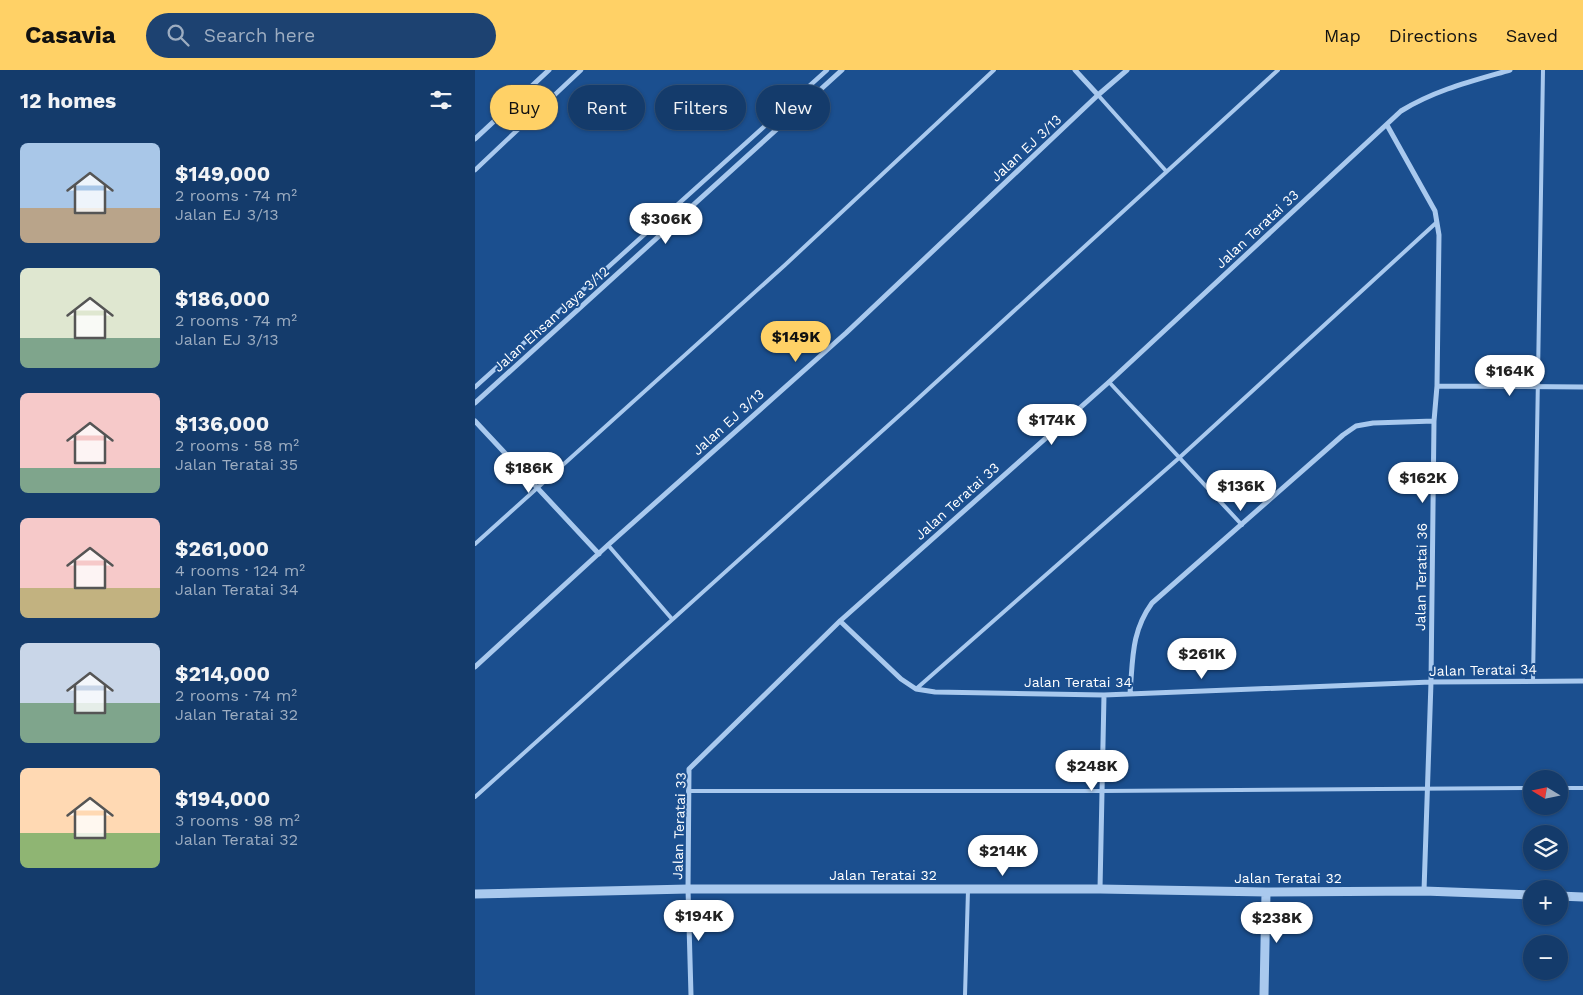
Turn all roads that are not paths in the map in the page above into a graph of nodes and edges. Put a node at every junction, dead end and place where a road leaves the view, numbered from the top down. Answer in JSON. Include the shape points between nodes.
{"nodes":[{"id":1,"x":549,"y":70,"type":"edge"},
{"id":2,"x":581,"y":70,"type":"edge"},
{"id":3,"x":827,"y":70,"type":"edge"},
{"id":4,"x":842,"y":70,"type":"edge"},
{"id":5,"x":994,"y":70,"type":"edge"},
{"id":6,"x":1075,"y":70,"type":"edge"},
{"id":7,"x":1127,"y":70,"type":"edge"},
{"id":8,"x":1278,"y":70,"type":"edge"},
{"id":9,"x":1510,"y":70,"type":"edge"},
{"id":10,"x":1543,"y":70,"type":"edge"},
{"id":11,"x":1098,"y":95,"type":"junction"},
{"id":12,"x":1387,"y":125,"type":"junction"},
{"id":13,"x":475,"y":139,"type":"edge"},
{"id":14,"x":475,"y":170,"type":"edge"},
{"id":15,"x":1166,"y":171,"type":"junction"},
{"id":16,"x":1437,"y":222,"type":"junction"},
{"id":17,"x":1109,"y":382,"type":"junction"},
{"id":18,"x":1437,"y":386,"type":"junction"},
{"id":19,"x":475,"y":387,"type":"edge"},
{"id":20,"x":1538,"y":387,"type":"junction"},
{"id":21,"x":1583,"y":388,"type":"edge"},
{"id":22,"x":475,"y":403,"type":"edge"},
{"id":23,"x":1434,"y":421,"type":"junction"},
{"id":24,"x":475,"y":422,"type":"edge"},
{"id":25,"x":1179,"y":458,"type":"junction"},
{"id":26,"x":537,"y":488,"type":"junction"},
{"id":27,"x":1241,"y":525,"type":"junction"},
{"id":28,"x":475,"y":544,"type":"edge"},
{"id":29,"x":608,"y":546,"type":"junction"},
{"id":30,"x":599,"y":554,"type":"junction"},
{"id":31,"x":672,"y":619,"type":"junction"},
{"id":32,"x":840,"y":621,"type":"junction"},
{"id":33,"x":475,"y":667,"type":"edge"},
{"id":34,"x":1533,"y":681,"type":"junction"},
{"id":35,"x":1583,"y":681,"type":"edge"},
{"id":36,"x":1431,"y":682,"type":"junction"},
{"id":37,"x":916,"y":688,"type":"junction"},
{"id":38,"x":1130,"y":693,"type":"junction"},
{"id":39,"x":1104,"y":695,"type":"junction"},
{"id":40,"x":1428,"y":787,"type":"junction"},
{"id":41,"x":1523,"y":788,"type":"edge"},
{"id":42,"x":1568,"y":788,"type":"edge"},
{"id":43,"x":1583,"y":788,"type":"edge"},
{"id":44,"x":688,"y":791,"type":"junction"},
{"id":45,"x":1102,"y":791,"type":"junction"},
{"id":46,"x":475,"y":797,"type":"edge"},
{"id":47,"x":687,"y":889,"type":"junction"},
{"id":48,"x":968,"y":889,"type":"junction"},
{"id":49,"x":1101,"y":889,"type":"junction"},
{"id":50,"x":1425,"y":891,"type":"junction"},
{"id":51,"x":1266,"y":892,"type":"junction"},
{"id":52,"x":475,"y":894,"type":"edge"},
{"id":53,"x":1523,"y":895,"type":"edge"},
{"id":54,"x":1568,"y":896,"type":"edge"},
{"id":55,"x":1583,"y":897,"type":"edge"},
{"id":56,"x":691,"y":995,"type":"edge"},
{"id":57,"x":965,"y":995,"type":"edge"},
{"id":58,"x":1264,"y":995,"type":"edge"}],
"edges":[{"from":1,"to":13,"type":"street"},
{"from":2,"to":14,"type":"street"},
{"from":3,"to":19,"type":"street"},
{"from":4,"to":22,"type":"street","name":"Jalan Ehsan Jaya 3/12"},
{"from":5,"to":26,"type":"lane","via":[[777,272]]},
{"from":6,"to":11,"type":"street"},
{"from":7,"to":11,"type":"street","name":"Jalan EJ 3/13"},
{"from":8,"to":15,"type":"lane"},
{"from":9,"to":12,"type":"street","name":"Jalan Teratai 33","via":[[1453,86],[1417,102],[1401,111]]},
{"from":10,"to":20,"type":"lane"},
{"from":11,"to":15,"type":"lane"},
{"from":11,"to":29,"type":"street","name":"Jalan EJ 3/13","via":[[845,333]]},
{"from":12,"to":16,"type":"street","name":"Jalan Teratai 36","via":[[1435,211]]},
{"from":12,"to":17,"type":"street","name":"Jalan Teratai 33"},
{"from":15,"to":31,"type":"lane"},
{"from":16,"to":18,"type":"street","name":"Jalan Teratai 36"},
{"from":16,"to":25,"type":"lane"},
{"from":17,"to":25,"type":"lane"},
{"from":17,"to":32,"type":"street","name":"Jalan Teratai 33"},
{"from":18,"to":20,"type":"street"},
{"from":18,"to":23,"type":"street","name":"Jalan Teratai 36"},
{"from":20,"to":21,"type":"street"},
{"from":20,"to":34,"type":"lane"},
{"from":23,"to":27,"type":"street","via":[[1356,426]]},
{"from":23,"to":36,"type":"street","name":"Jalan Teratai 36"},
{"from":24,"to":26,"type":"street"},
{"from":25,"to":27,"type":"lane"},
{"from":25,"to":37,"type":"lane"},
{"from":26,"to":28,"type":"lane"},
{"from":26,"to":30,"type":"street"},
{"from":27,"to":38,"type":"street","via":[[1152,603],[1143,616],[1135,643]]},
{"from":29,"to":30,"type":"street","name":"Jalan EJ 3/13"},
{"from":29,"to":31,"type":"lane"},
{"from":30,"to":33,"type":"street","name":"Jalan EJ 3/13"},
{"from":31,"to":46,"type":"lane"},
{"from":32,"to":37,"type":"street","name":"Jalan Teratai 34","via":[[901,679]]},
{"from":32,"to":44,"type":"street","name":"Jalan Teratai 33","via":[[689,769]]},
{"from":34,"to":35,"type":"street","name":"Jalan Teratai 34"},
{"from":34,"to":36,"type":"street","name":"Jalan Teratai 34"},
{"from":36,"to":38,"type":"street","name":"Jalan Teratai 34"},
{"from":36,"to":40,"type":"street","name":"Jalan Teratai 36"},
{"from":37,"to":39,"type":"street","name":"Jalan Teratai 34","via":[[935,692]]},
{"from":38,"to":39,"type":"street","name":"Jalan Teratai 34"},
{"from":39,"to":45,"type":"street"},
{"from":40,"to":41,"type":"lane"},
{"from":40,"to":45,"type":"lane"},
{"from":40,"to":50,"type":"street","name":"Jalan Teratai 36"},
{"from":42,"to":43,"type":"lane"},
{"from":44,"to":45,"type":"lane"},
{"from":44,"to":47,"type":"street","name":"Jalan Teratai 33"},
{"from":45,"to":49,"type":"street"},
{"from":47,"to":48,"type":"street","name":"Jalan Teratai 32"},
{"from":47,"to":52,"type":"street","name":"Jalan Teratai 32"},
{"from":47,"to":56,"type":"street","name":"Jalan Teratai 33"},
{"from":48,"to":49,"type":"street","name":"Jalan Teratai 32"},
{"from":48,"to":57,"type":"lane"},
{"from":49,"to":51,"type":"street","name":"Jalan Teratai 32"},
{"from":50,"to":51,"type":"street","name":"Jalan Teratai 32"},
{"from":50,"to":53,"type":"street","name":"Jalan Teratai 32"},
{"from":51,"to":58,"type":"street"},
{"from":54,"to":55,"type":"street"}]}
